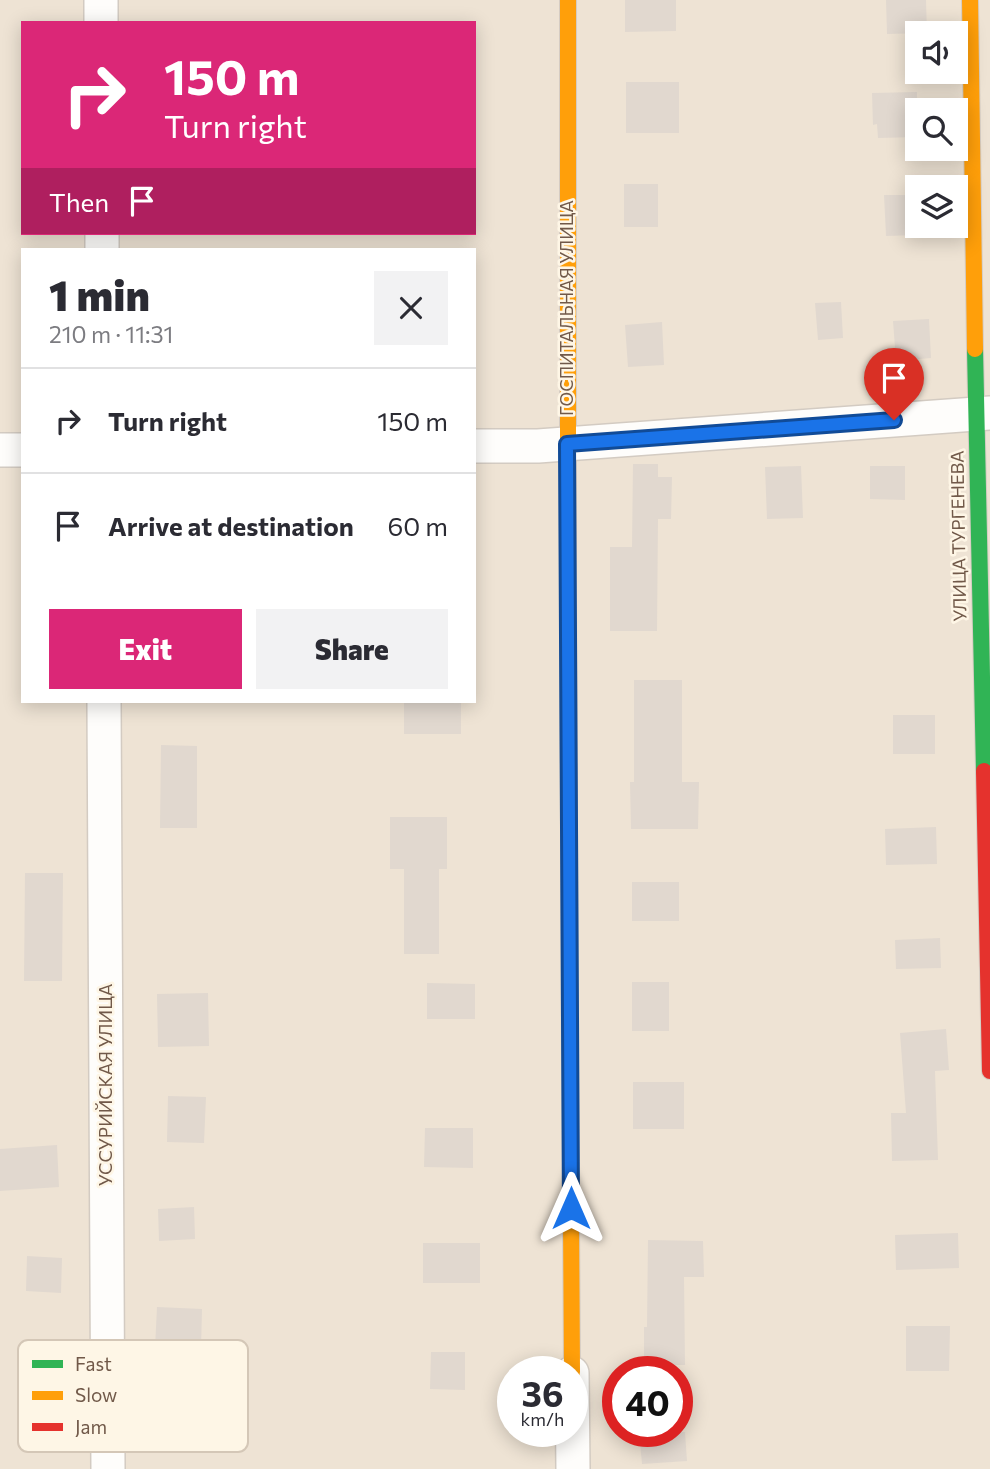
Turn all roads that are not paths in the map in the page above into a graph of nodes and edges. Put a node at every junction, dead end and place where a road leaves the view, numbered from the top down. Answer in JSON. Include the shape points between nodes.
{"nodes":[{"id":1,"x":101,"y":0,"type":"edge"},
{"id":2,"x":568,"y":0,"type":"edge"},
{"id":3,"x":970,"y":0,"type":"edge"},
{"id":4,"x":101,"y":21,"type":"edge"},
{"id":5,"x":983,"y":414,"type":"edge"},
{"id":6,"x":567,"y":444,"type":"junction"},
{"id":7,"x":476,"y":446,"type":"edge"},
{"id":8,"x":0,"y":450,"type":"edge"},
{"id":9,"x":21,"y":450,"type":"edge"},
{"id":10,"x":104,"y":703,"type":"edge"},
{"id":11,"x":990,"y":1072,"type":"edge"},
{"id":12,"x":107,"y":1340,"type":"edge"},
{"id":13,"x":572,"y":1356,"type":"edge"},
{"id":14,"x":573,"y":1447,"type":"edge"},
{"id":15,"x":573,"y":1469,"type":"edge"}],
"edges":[{"from":1,"to":4,"type":"street"},
{"from":2,"to":6,"type":"street","name":"ГОСПИТАЛЬНАЯ УЛИЦА"},
{"from":3,"to":5,"type":"street","name":"УЛИЦА ТУРГЕНЕВА"},
{"from":5,"to":6,"type":"street"},
{"from":5,"to":11,"type":"street","name":"УЛИЦА ТУРГЕНЕВА"},
{"from":6,"to":7,"type":"street"},
{"from":6,"to":13,"type":"street","name":"ГОСПИТАЛЬНАЯ УЛИЦА"},
{"from":8,"to":9,"type":"street"},
{"from":10,"to":12,"type":"street","name":"УССУРИЙСКАЯ УЛИЦА"},
{"from":14,"to":15,"type":"street","name":"ГОСПИТАЛЬНАЯ УЛИЦА"}]}
